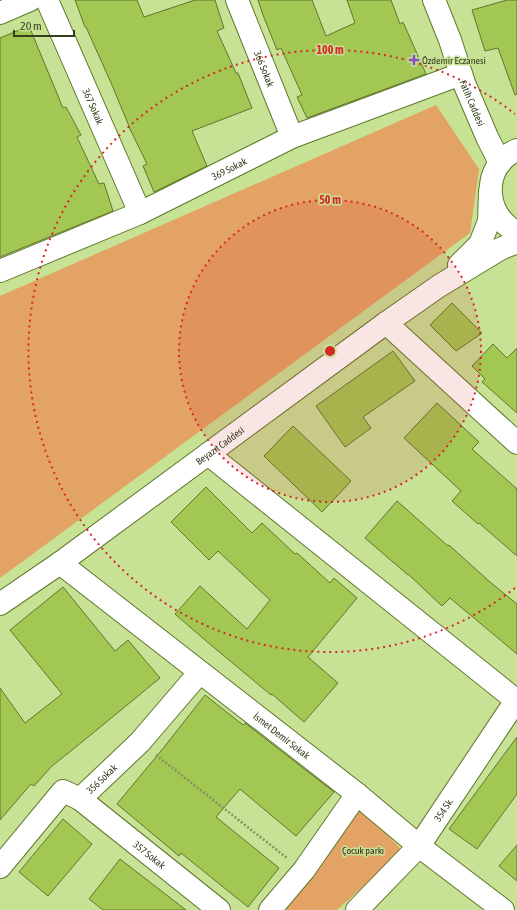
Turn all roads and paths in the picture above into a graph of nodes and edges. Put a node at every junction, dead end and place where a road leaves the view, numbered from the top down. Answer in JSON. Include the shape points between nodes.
{"nodes":[{"id":1,"x":30,"y":0,"type":"edge"},
{"id":2,"x":47,"y":0,"type":"edge"},
{"id":3,"x":237,"y":0,"type":"edge"},
{"id":4,"x":434,"y":0,"type":"edge"},
{"id":5,"x":0,"y":13,"type":"edge"},
{"id":6,"x":450,"y":40,"type":"junction"},
{"id":7,"x":461,"y":74,"type":"junction"},
{"id":8,"x":292,"y":137,"type":"junction"},
{"id":9,"x":510,"y":155,"type":"edge"},
{"id":10,"x":490,"y":191,"type":"junction"},
{"id":11,"x":140,"y":213,"type":"junction"},
{"id":12,"x":517,"y":232,"type":"edge"},
{"id":13,"x":517,"y":242,"type":"edge"},
{"id":14,"x":0,"y":271,"type":"edge"},
{"id":15,"x":439,"y":286,"type":"junction"},
{"id":16,"x":386,"y":323,"type":"junction"},
{"id":17,"x":517,"y":443,"type":"edge"},
{"id":18,"x":208,"y":454,"type":"junction"},
{"id":19,"x":60,"y":563,"type":"junction"},
{"id":20,"x":0,"y":604,"type":"edge"},
{"id":21,"x":200,"y":672,"type":"junction"},
{"id":22,"x":517,"y":700,"type":"edge"},
{"id":23,"x":140,"y":742,"type":"junction"},
{"id":24,"x":357,"y":794,"type":"junction"},
{"id":25,"x":80,"y":799,"type":"junction"},
{"id":26,"x":420,"y":846,"type":"junction"},
{"id":27,"x":0,"y":866,"type":"edge"},
{"id":28,"x":304,"y":870,"type":"junction"},
{"id":29,"x":219,"y":910,"type":"edge"},
{"id":30,"x":270,"y":910,"type":"edge"},
{"id":31,"x":357,"y":910,"type":"edge"},
{"id":32,"x":503,"y":910,"type":"edge"}],
"edges":[{"from":1,"to":5,"type":"street"},
{"from":2,"to":11,"type":"street","name":"367 Sokak"},
{"from":3,"to":8,"type":"street","name":"366 Sokak"},
{"from":4,"to":6,"type":"street","name":"Fatih Caddesi"},
{"from":6,"to":7,"type":"street","name":"Fatih Caddesi"},
{"from":6,"to":9,"type":"street","name":"Fatih Caddesi"},
{"from":7,"to":8,"type":"street","name":"369 Sokak"},
{"from":7,"to":9,"type":"street","name":"Fatih Caddesi","via":[[487,137]]},
{"from":8,"to":11,"type":"street","name":"369 Sokak"},
{"from":9,"to":10,"type":"street","via":[[493,176]]},
{"from":10,"to":12,"type":"street","via":[[493,206],[501,220]]},
{"from":10,"to":15,"type":"street","via":[[489,221],[480,244]]},
{"from":11,"to":14,"type":"street","name":"369 Sokak"},
{"from":13,"to":15,"type":"street","via":[[500,249]]},
{"from":15,"to":16,"type":"street","name":"Beyazıt Caddesi"},
{"from":16,"to":17,"type":"street"},
{"from":16,"to":18,"type":"street","name":"Beyazıt Caddesi"},
{"from":18,"to":19,"type":"street","name":"Beyazıt Caddesi"},
{"from":18,"to":22,"type":"street"},
{"from":19,"to":20,"type":"street","name":"Beyazıt Caddesi"},
{"from":19,"to":21,"type":"street","name":"İsmet Demir Sokak"},
{"from":21,"to":23,"type":"street","name":"356 Sokak"},
{"from":21,"to":24,"type":"street","name":"İsmet Demir Sokak"},
{"from":22,"to":26,"type":"street","name":"354 Sk."},
{"from":23,"to":25,"type":"street","name":"356 Sokak"},
{"from":23,"to":28,"type":"path"},
{"from":24,"to":26,"type":"street","name":"İsmet Demir Sokak"},
{"from":24,"to":28,"type":"street"},
{"from":25,"to":27,"type":"street","name":"356 Sokak","via":[[63,791]]},
{"from":25,"to":29,"type":"street","name":"357 Sokak"},
{"from":26,"to":31,"type":"street","name":"354 Sk."},
{"from":26,"to":32,"type":"street","name":"İsmet Demir Sokak"},
{"from":28,"to":30,"type":"street"}]}
